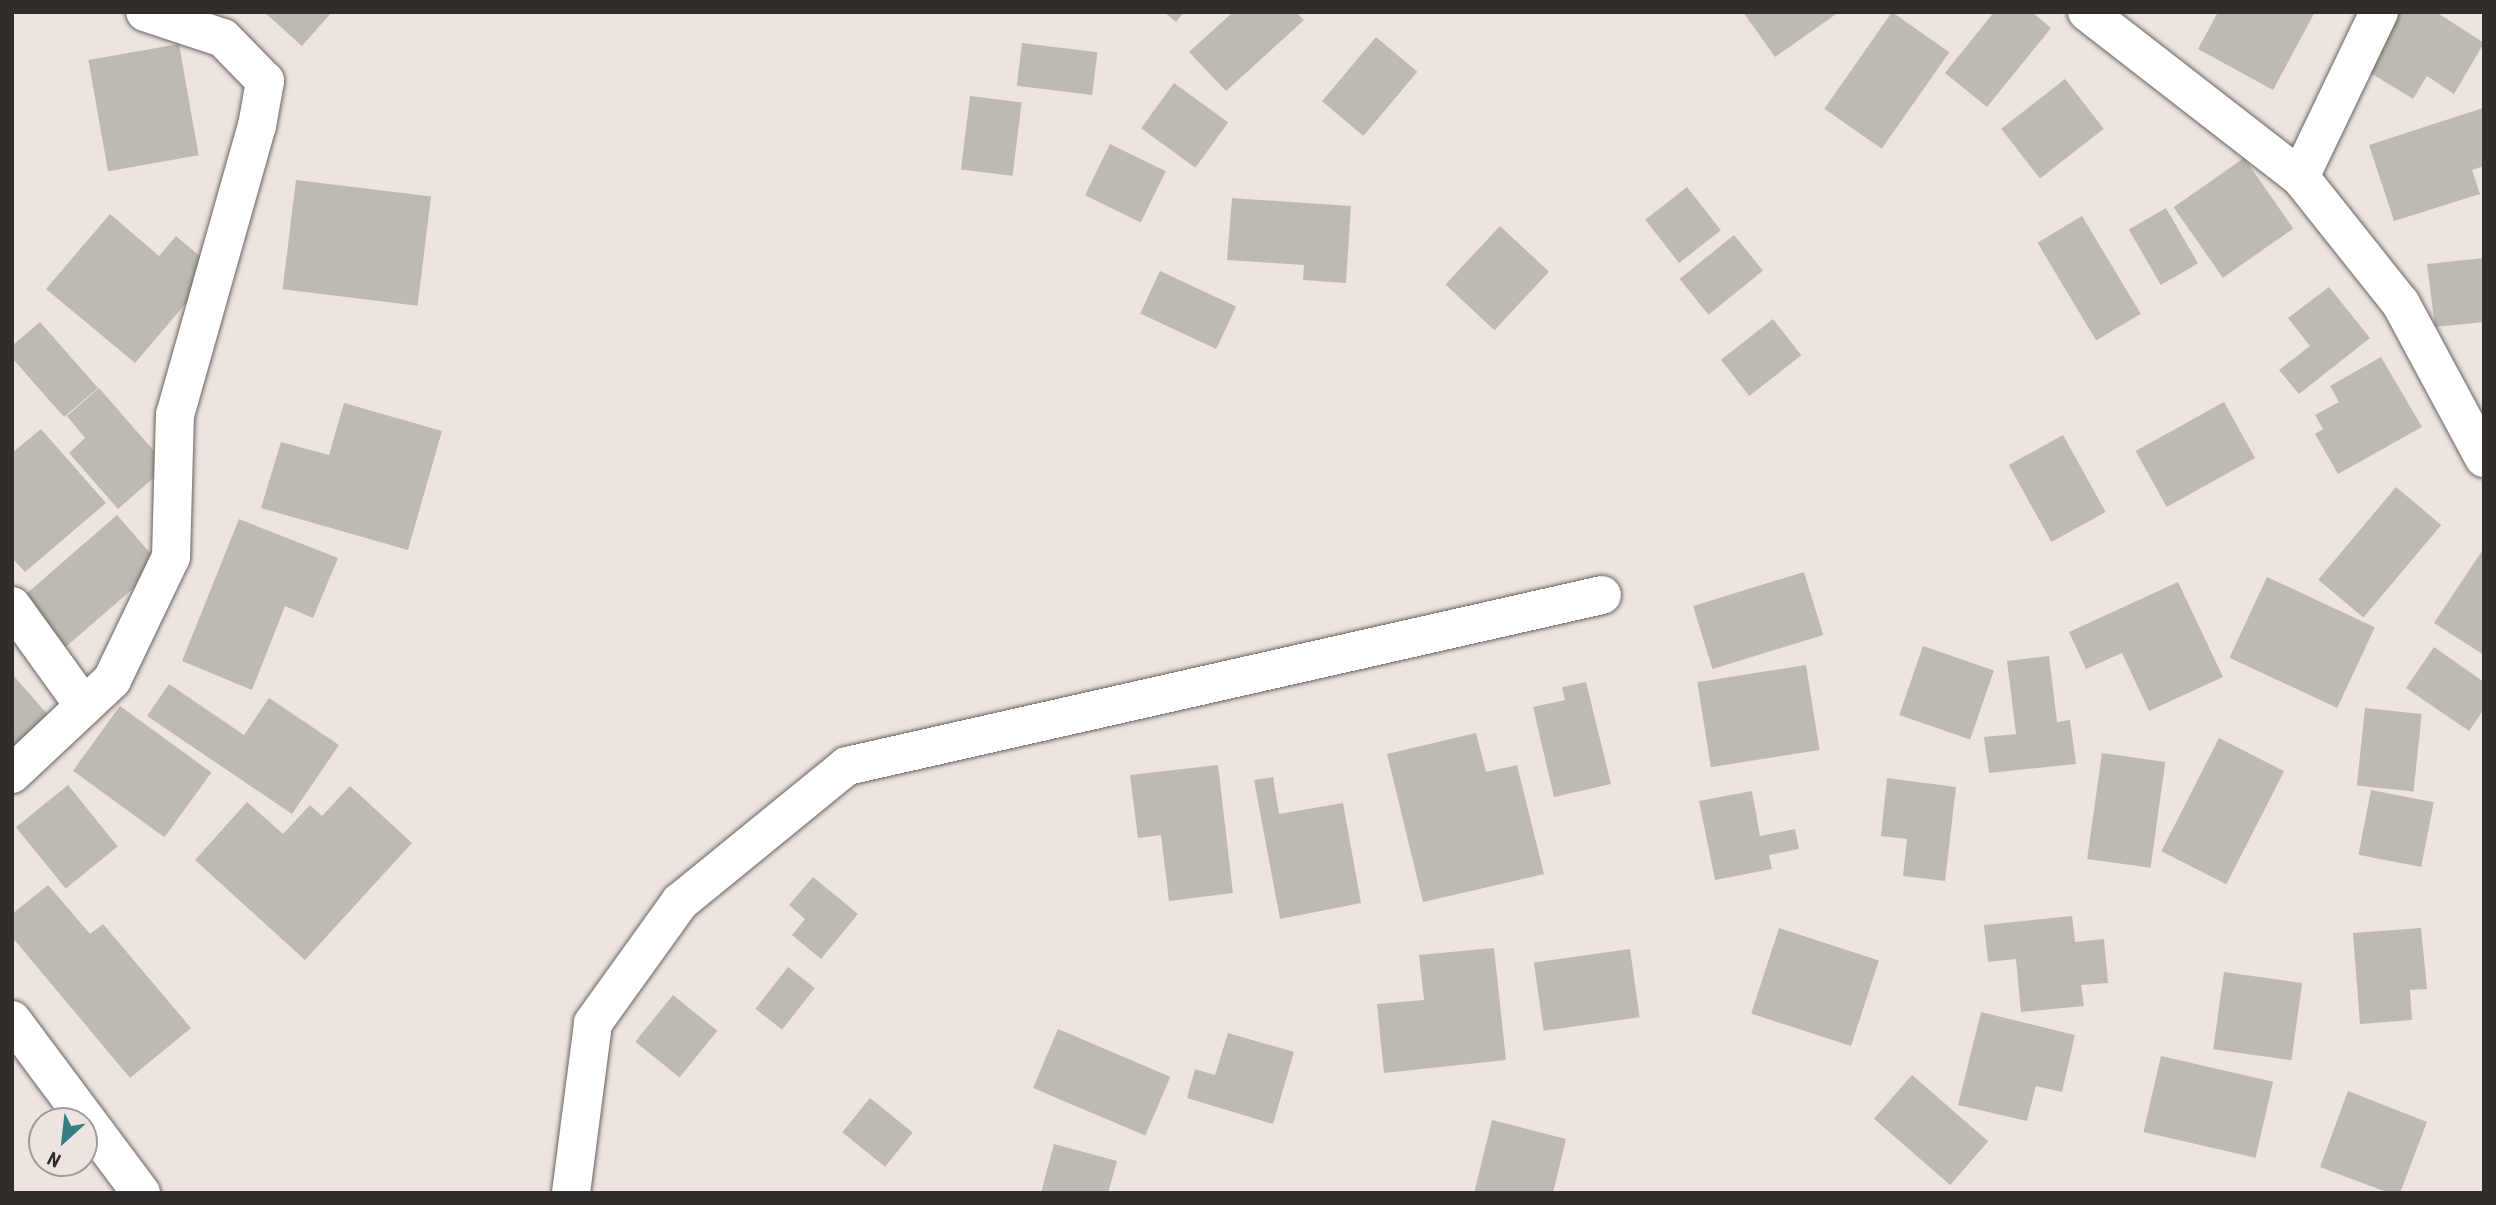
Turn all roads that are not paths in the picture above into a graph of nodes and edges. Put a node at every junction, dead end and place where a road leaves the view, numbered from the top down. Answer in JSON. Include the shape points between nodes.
{"nodes":[{"id":1,"x":145,"y":12,"type":"edge"},
{"id":2,"x":2087,"y":12,"type":"edge"},
{"id":3,"x":2379,"y":12,"type":"edge"},
{"id":4,"x":2300,"y":177,"type":"junction"},
{"id":5,"x":2484,"y":458,"type":"edge"},
{"id":6,"x":1602,"y":595,"type":"dead end"},
{"id":7,"x":12,"y":606,"type":"edge"},
{"id":8,"x":84,"y":706,"type":"junction"},
{"id":9,"x":12,"y":774,"type":"edge"},
{"id":10,"x":12,"y":1020,"type":"edge"},
{"id":11,"x":141,"y":1193,"type":"edge"},
{"id":12,"x":571,"y":1193,"type":"edge"}],
"edges":[{"from":1,"to":8,"type":"street","via":[[223,38],[265,80],[257,126],[174,415],[172,557],[112,680]]},
{"from":2,"to":4,"type":"street"},
{"from":3,"to":4,"type":"street"},
{"from":4,"to":5,"type":"street","via":[[2401,303]]},
{"from":6,"to":12,"type":"street","via":[[847,766],[681,902],[593,1023]]},
{"from":7,"to":8,"type":"street"},
{"from":8,"to":9,"type":"street"},
{"from":10,"to":11,"type":"street"}]}
